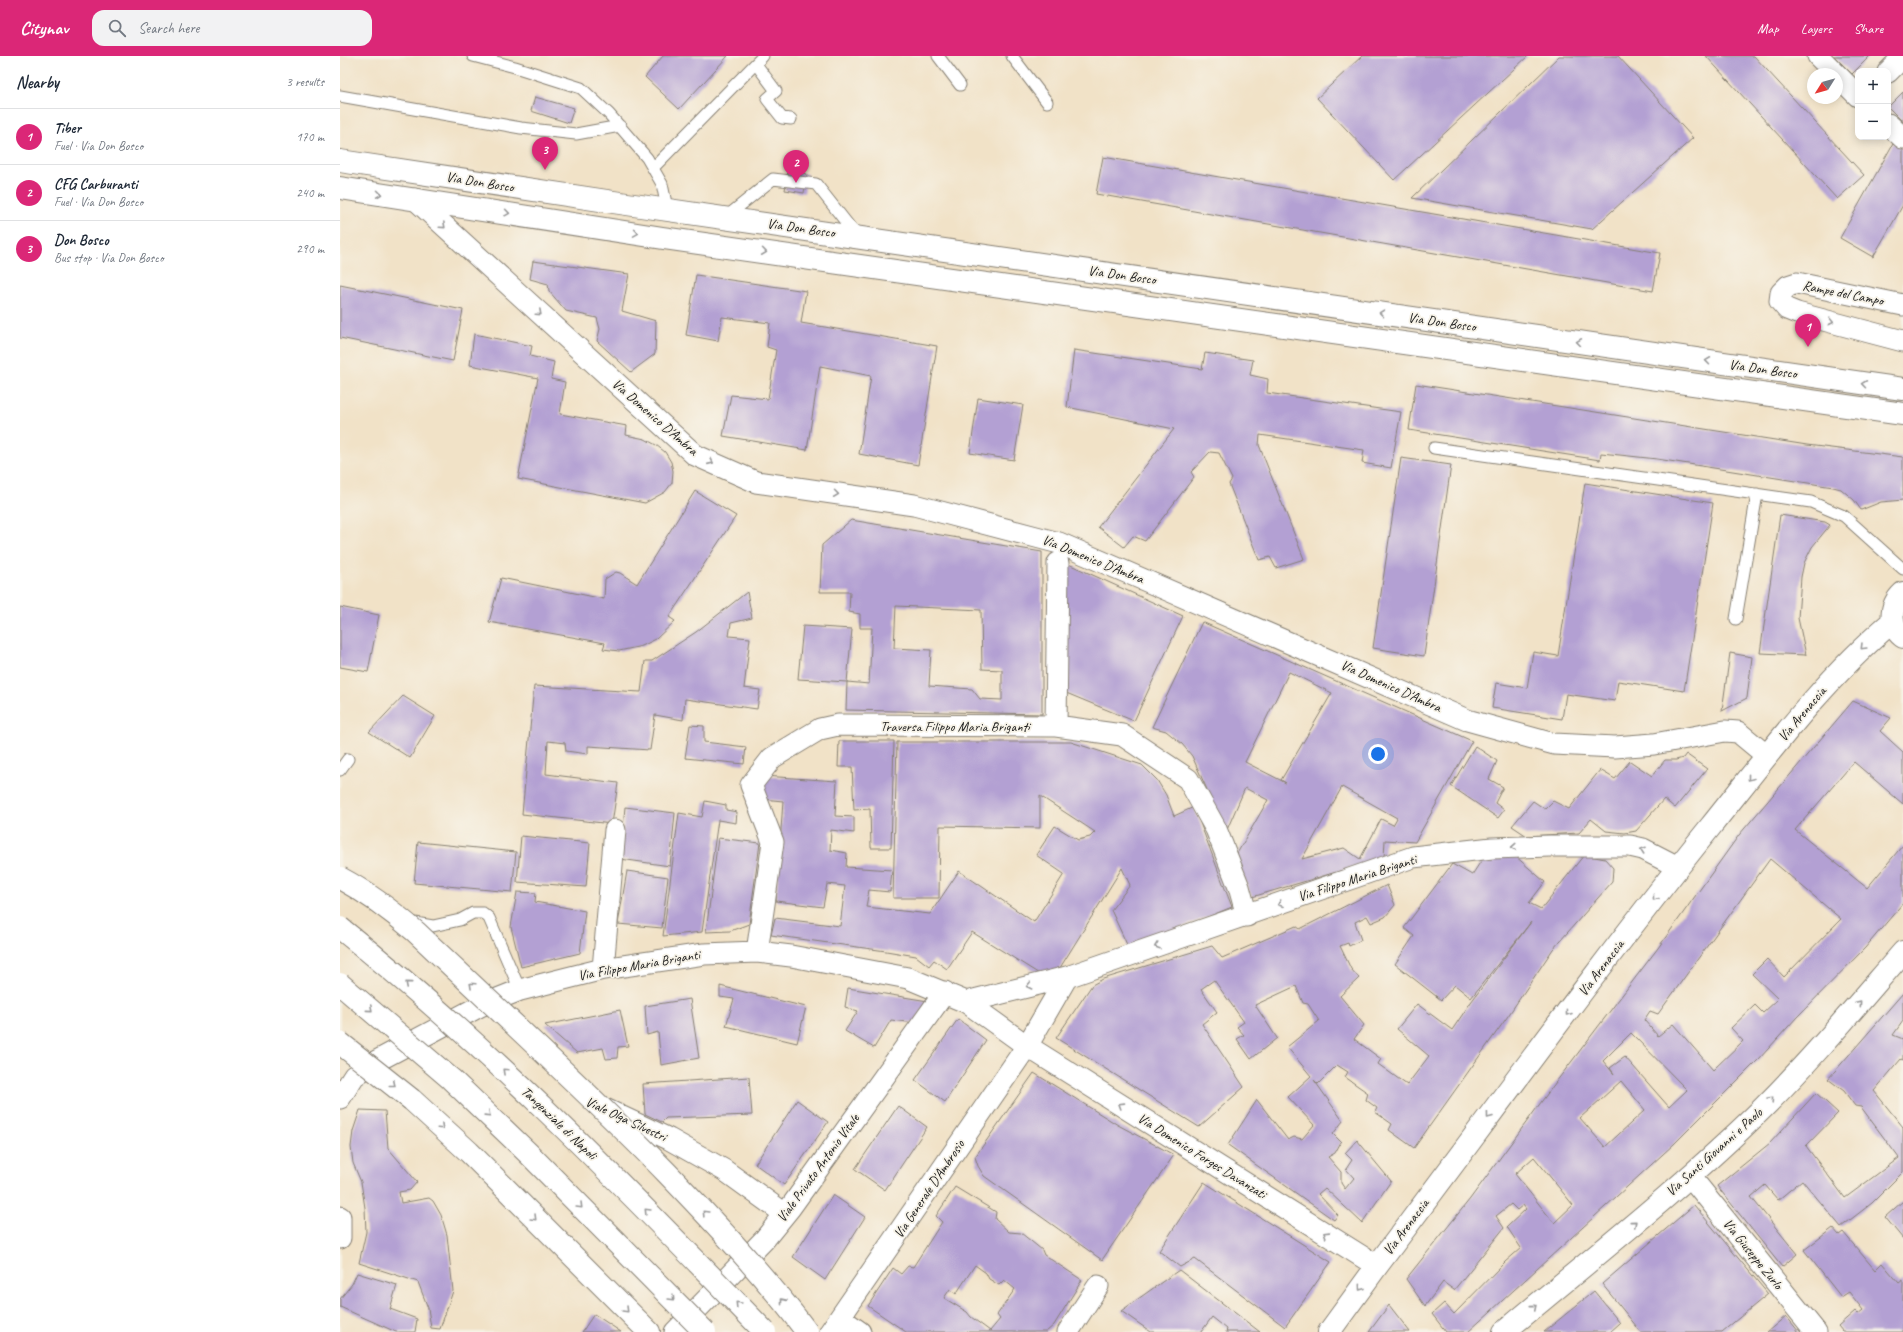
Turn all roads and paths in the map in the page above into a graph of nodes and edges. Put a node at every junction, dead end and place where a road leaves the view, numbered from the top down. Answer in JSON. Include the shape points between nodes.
{"nodes":[{"id":1,"x":473,"y":56,"type":"edge"},
{"id":2,"x":938,"y":56,"type":"edge"},
{"id":3,"x":1012,"y":56,"type":"edge"},
{"id":4,"x":1818,"y":56,"type":"edge"},
{"id":5,"x":1903,"y":57,"type":"edge"},
{"id":6,"x":759,"y":60,"type":"edge"},
{"id":7,"x":1830,"y":68,"type":"edge"},
{"id":8,"x":1891,"y":69,"type":"edge"},
{"id":9,"x":1843,"y":81,"type":"edge"},
{"id":10,"x":960,"y":85,"type":"dead end"},
{"id":11,"x":1855,"y":93,"type":"edge"},
{"id":12,"x":340,"y":96,"type":"edge"},
{"id":13,"x":1047,"y":102,"type":"dead end"},
{"id":14,"x":791,"y":120,"type":"dead end"},
{"id":15,"x":620,"y":126,"type":"junction"},
{"id":16,"x":1891,"y":127,"type":"edge"},
{"id":17,"x":1903,"y":138,"type":"edge"},
{"id":18,"x":340,"y":161,"type":"edge"},
{"id":19,"x":652,"y":168,"type":"junction"},
{"id":20,"x":340,"y":188,"type":"edge"},
{"id":21,"x":415,"y":199,"type":"junction"},
{"id":22,"x":667,"y":208,"type":"junction"},
{"id":23,"x":726,"y":217,"type":"junction"},
{"id":24,"x":858,"y":236,"type":"junction"},
{"id":25,"x":663,"y":238,"type":"junction"},
{"id":26,"x":1903,"y":305,"type":"edge"},
{"id":27,"x":1903,"y":341,"type":"edge"},
{"id":28,"x":1903,"y":389,"type":"edge"},
{"id":29,"x":1903,"y":414,"type":"edge"},
{"id":30,"x":1434,"y":448,"type":"dead end"},
{"id":31,"x":1756,"y":494,"type":"junction"},
{"id":32,"x":1058,"y":563,"type":"dead end"},
{"id":33,"x":1903,"y":569,"type":"edge"},
{"id":34,"x":1903,"y":594,"type":"edge"},
{"id":35,"x":1736,"y":619,"type":"dead end"},
{"id":36,"x":1898,"y":629,"type":"edge"},
{"id":37,"x":1056,"y":726,"type":"junction"},
{"id":38,"x":1767,"y":756,"type":"junction"},
{"id":39,"x":348,"y":759,"type":"dead end"},
{"id":40,"x":340,"y":770,"type":"edge"},
{"id":41,"x":615,"y":830,"type":"dead end"},
{"id":42,"x":1678,"y":867,"type":"junction"},
{"id":43,"x":340,"y":876,"type":"edge"},
{"id":44,"x":1247,"y":916,"type":"junction"},
{"id":45,"x":340,"y":928,"type":"edge"},
{"id":46,"x":757,"y":952,"type":"junction"},
{"id":47,"x":1903,"y":952,"type":"edge"},
{"id":48,"x":603,"y":969,"type":"junction"},
{"id":49,"x":1067,"y":977,"type":"junction"},
{"id":50,"x":340,"y":984,"type":"edge"},
{"id":51,"x":520,"y":990,"type":"junction"},
{"id":52,"x":945,"y":992,"type":"junction"},
{"id":53,"x":966,"y":1002,"type":"junction"},
{"id":54,"x":480,"y":1006,"type":"junction"},
{"id":55,"x":340,"y":1043,"type":"edge"},
{"id":56,"x":1027,"y":1046,"type":"junction"},
{"id":57,"x":347,"y":1071,"type":"edge"},
{"id":58,"x":340,"y":1098,"type":"edge"},
{"id":59,"x":1690,"y":1176,"type":"junction"},
{"id":60,"x":785,"y":1214,"type":"junction"},
{"id":61,"x":340,"y":1217,"type":"edge"},
{"id":62,"x":340,"y":1238,"type":"edge"},
{"id":63,"x":1377,"y":1266,"type":"junction"},
{"id":64,"x":1098,"y":1286,"type":"dead end"},
{"id":65,"x":835,"y":1325,"type":"edge"},
{"id":66,"x":649,"y":1332,"type":"edge"},
{"id":67,"x":675,"y":1332,"type":"edge"},
{"id":68,"x":705,"y":1332,"type":"edge"},
{"id":69,"x":765,"y":1332,"type":"edge"},
{"id":70,"x":807,"y":1332,"type":"edge"},
{"id":71,"x":860,"y":1332,"type":"edge"},
{"id":72,"x":1068,"y":1332,"type":"edge"},
{"id":73,"x":1329,"y":1332,"type":"edge"},
{"id":74,"x":1504,"y":1332,"type":"edge"},
{"id":75,"x":1816,"y":1332,"type":"edge"}],
"edges":[{"from":1,"to":15,"type":"lane","via":[[581,88]]},
{"from":2,"to":10,"type":"lane"},
{"from":3,"to":13,"type":"lane"},
{"from":4,"to":7,"type":"street"},
{"from":5,"to":8,"type":"street"},
{"from":6,"to":14,"type":"lane","via":[[776,91],[767,99],[782,118]]},
{"from":6,"to":19,"type":"lane"},
{"from":9,"to":11,"type":"street"},
{"from":12,"to":15,"type":"lane","via":[[521,128],[576,134]]},
{"from":15,"to":19,"type":"lane","via":[[647,158]]},
{"from":16,"to":17,"type":"street"},
{"from":18,"to":22,"type":"main road","name":"Via Don Bosco"},
{"from":19,"to":22,"type":"lane","via":[[662,184]]},
{"from":20,"to":21,"type":"main road","name":"Via Don Bosco","one_way":true},
{"from":21,"to":25,"type":"main road","name":"Via Don Bosco","one_way":true},
{"from":21,"to":38,"type":"street","name":"Via Domenico D'Ambra","one_way":true,"via":[[695,455],[756,482],[914,505],[1059,543],[1468,720],[1554,744],[1615,747],[1654,744],[1725,731],[1738,732]]},
{"from":22,"to":23,"type":"main road","name":"Via Don Bosco"},
{"from":22,"to":25,"type":"main road"},
{"from":23,"to":24,"type":"main road","name":"Via Don Bosco"},
{"from":23,"to":24,"type":"lane","via":[[773,179],[816,184]]},
{"from":28,"to":24,"type":"main road","name":"Via Don Bosco","one_way":true},
{"from":25,"to":29,"type":"main road","name":"Via Don Bosco","one_way":true},
{"from":26,"to":27,"type":"street","name":"Rampe del Campo","one_way":true,"via":[[1797,283],[1788,286],[1781,293],[1780,301],[1787,309],[1797,313]]},
{"from":30,"to":31,"type":"lane"},
{"from":31,"to":33,"type":"lane","via":[[1811,502],[1844,516]]},
{"from":31,"to":35,"type":"lane"},
{"from":32,"to":37,"type":"street"},
{"from":34,"to":36,"type":"main road","via":[[1894,606]]},
{"from":36,"to":38,"type":"main road","name":"Via Arenaccia","one_way":true,"via":[[1867,643],[1833,677]]},
{"from":37,"to":44,"type":"street","name":"Traversa Filippo Maria Briganti","via":[[1122,735],[1188,778],[1216,829],[1239,887]]},
{"from":37,"to":46,"type":"street","name":"Traversa Filippo Maria Briganti","via":[[838,725],[820,730],[772,758],[751,785],[773,842]]},
{"from":38,"to":42,"type":"main road","name":"Via Arenaccia","one_way":true},
{"from":39,"to":40,"type":"lane"},
{"from":41,"to":48,"type":"street"},
{"from":42,"to":44,"type":"street","name":"Via Filippo Maria Briganti","one_way":true,"via":[[1642,849],[1630,846],[1492,848],[1413,857]]},
{"from":42,"to":63,"type":"main road","name":"Via Arenaccia","one_way":true},
{"from":43,"to":51,"type":"lane","via":[[366,904],[389,919],[433,926],[460,920],[473,913],[482,913],[489,918]]},
{"from":70,"to":43,"type":"main road","one_way":true,"bridge":true,"via":[[762,1274],[630,1135],[416,932],[367,892]]},
{"from":44,"to":49,"type":"street","name":"Via Filippo Maria Briganti","one_way":true},
{"from":69,"to":45,"type":"main road","name":"Tangenziale di Napoli","one_way":true,"bridge":true,"via":[[534,1098],[451,1021]]},
{"from":46,"to":48,"type":"street","name":"Via Filippo Maria Briganti","via":[[704,954]]},
{"from":46,"to":52,"type":"street","name":"Via Filippo Maria Briganti","via":[[908,978]]},
{"from":59,"to":47,"type":"main road","name":"Via Santi Giovanni e Paolo","one_way":true,"via":[[1763,1107],[1841,1024]]},
{"from":48,"to":51,"type":"street","name":"Via Filippo Maria Briganti"},
{"from":49,"to":53,"type":"street","name":"Via Filippo Maria Briganti","one_way":true},
{"from":49,"to":56,"type":"street"},
{"from":50,"to":68,"type":"main road","one_way":true,"bridge":true,"via":[[451,1079]]},
{"from":51,"to":54,"type":"street","name":"Via Filippo Maria Briganti"},
{"from":52,"to":53,"type":"street","name":"Via Filippo Maria Briganti"},
{"from":52,"to":60,"type":"street","name":"Viale Privato Antonio Vitale"},
{"from":53,"to":56,"type":"street","name":"Via Filippo Maria Briganti"},
{"from":54,"to":57,"type":"street","name":"Via Filippo Maria Briganti","via":[[373,1063]]},
{"from":54,"to":60,"type":"street","name":"Viale Olga Silvestri","via":[[574,1094],[669,1139],[724,1170]]},
{"from":55,"to":66,"type":"main road","one_way":true,"bridge":true,"via":[[412,1100],[469,1152]]},
{"from":63,"to":56,"type":"street","name":"Via Domenico Forges Davanzati","one_way":true},
{"from":56,"to":65,"type":"street","name":"Via Generale D'Ambrosio"},
{"from":57,"to":58,"type":"street","name":"Via Filippo Maria Briganti"},
{"from":74,"to":59,"type":"main road","name":"Via Santi Giovanni e Paolo","one_way":true},
{"from":59,"to":75,"type":"street","name":"Via Giuseppe Zurlo"},
{"from":60,"to":67,"type":"street","name":"Viale Privato Antonio Vitale","via":[[764,1240]]},
{"from":61,"to":62,"type":"street"},
{"from":63,"to":73,"type":"main road","name":"Via Arenaccia","one_way":true},
{"from":64,"to":72,"type":"street"},
{"from":65,"to":71,"type":"street"}]}
